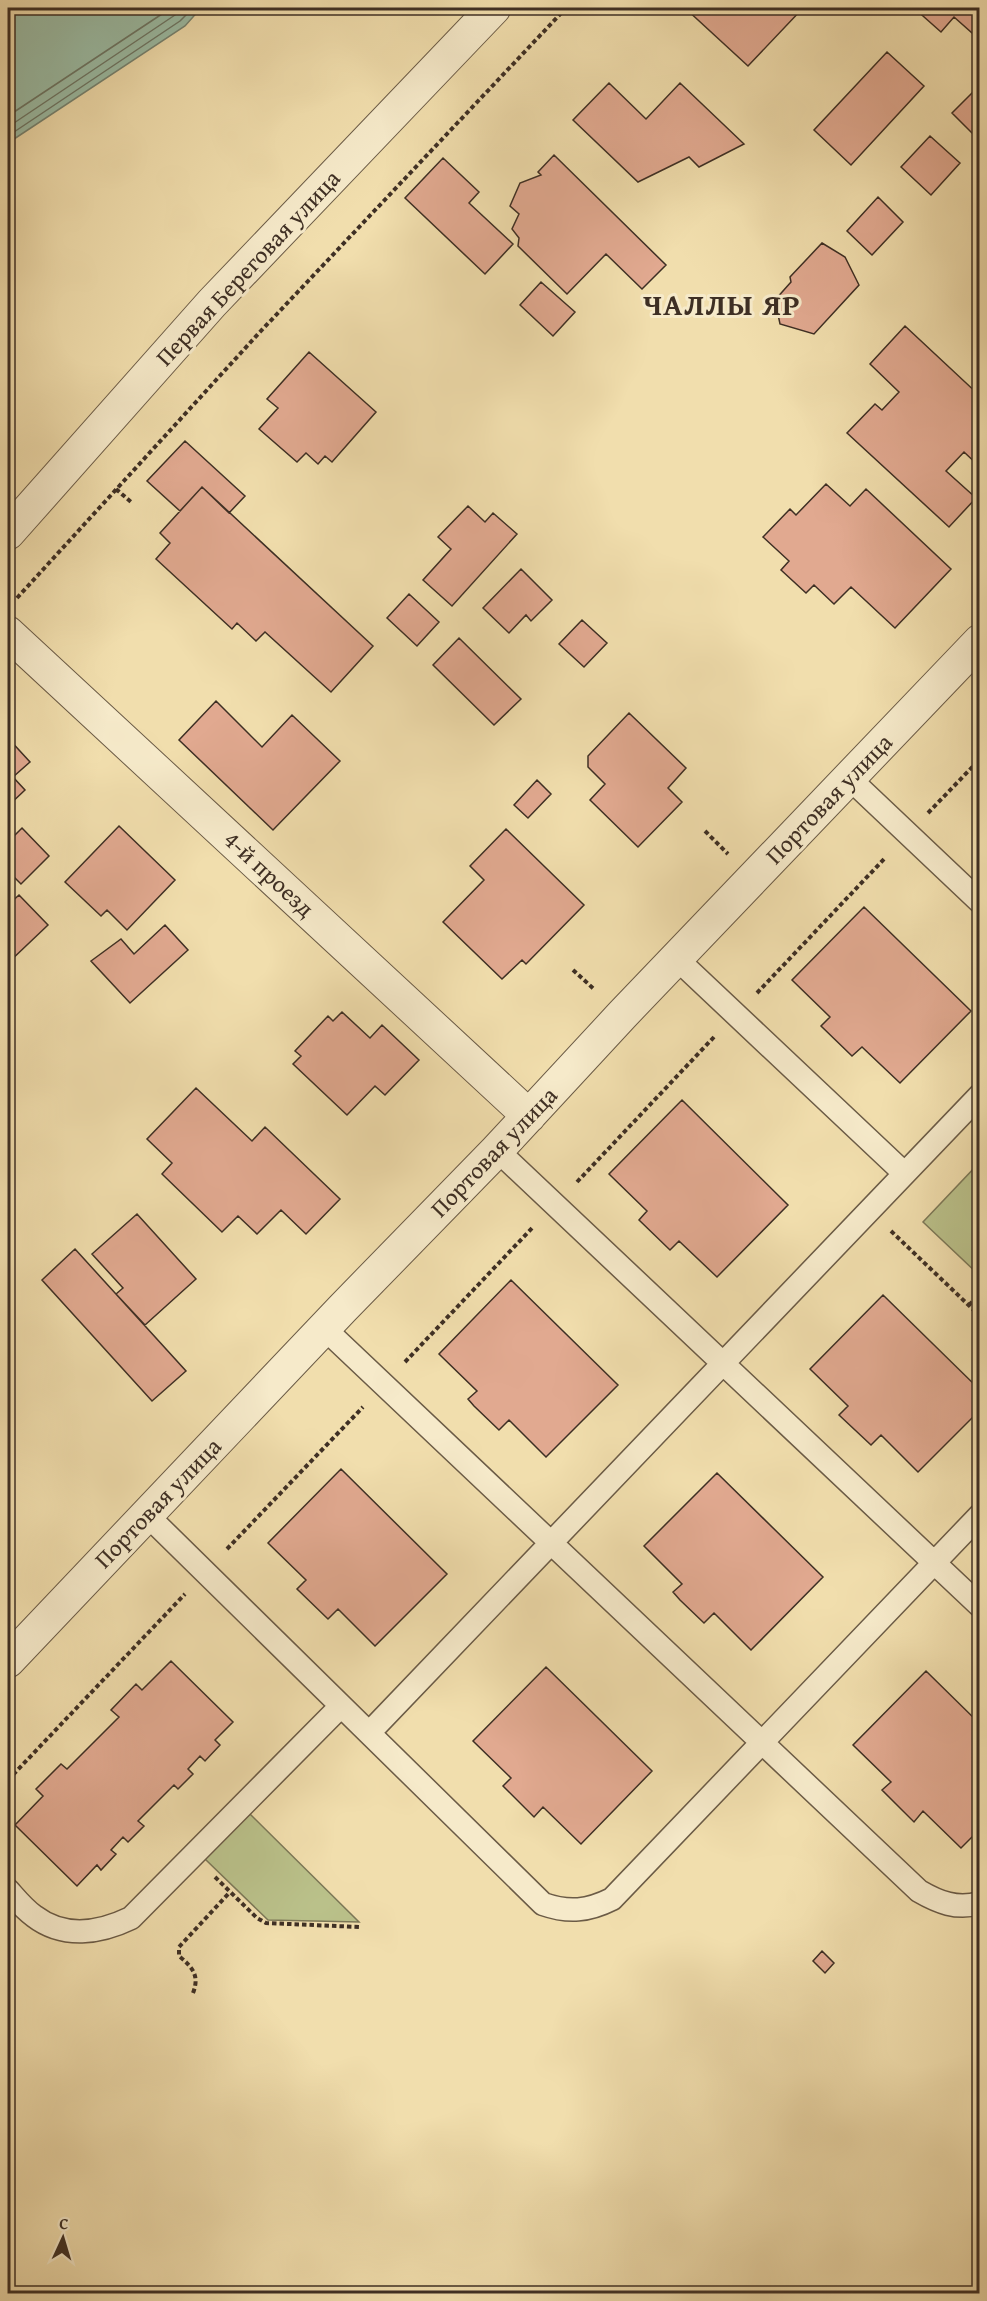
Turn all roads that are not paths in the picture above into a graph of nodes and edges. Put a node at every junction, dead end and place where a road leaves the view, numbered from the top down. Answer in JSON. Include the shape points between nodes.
{"nodes":[{"id":1,"x":494,"y":8,"type":"edge"},
{"id":2,"x":8,"y":533,"type":"edge"},
{"id":3,"x":8,"y":633,"type":"edge"},
{"id":4,"x":980,"y":641,"type":"edge"},
{"id":5,"x":849,"y":778,"type":"junction"},
{"id":6,"x":980,"y":902,"type":"edge"},
{"id":7,"x":677,"y":959,"type":"junction"},
{"id":8,"x":980,"y":1095,"type":"edge"},
{"id":9,"x":530,"y":1116,"type":"junction"},
{"id":10,"x":497,"y":1150,"type":"junction"},
{"id":11,"x":904,"y":1173,"type":"junction"},
{"id":12,"x":325,"y":1329,"type":"junction"},
{"id":13,"x":723,"y":1363,"type":"junction"},
{"id":14,"x":147,"y":1515,"type":"junction"},
{"id":15,"x":980,"y":1515,"type":"edge"},
{"id":16,"x":551,"y":1543,"type":"junction"},
{"id":17,"x":934,"y":1563,"type":"junction"},
{"id":18,"x":980,"y":1606,"type":"edge"},
{"id":19,"x":8,"y":1661,"type":"edge"},
{"id":20,"x":341,"y":1706,"type":"junction"},
{"id":21,"x":369,"y":1733,"type":"junction"},
{"id":22,"x":762,"y":1743,"type":"junction"},
{"id":23,"x":8,"y":1890,"type":"edge"},
{"id":24,"x":980,"y":1904,"type":"edge"}],
"edges":[{"from":1,"to":2,"type":"street","name":"Первая Береговая улица","via":[[212,303]]},
{"from":3,"to":9,"type":"street","name":"4-й проезд"},
{"from":4,"to":5,"type":"street","name":"Портовая улица"},
{"from":5,"to":6,"type":"lane"},
{"from":5,"to":7,"type":"street","name":"Портовая улица"},
{"from":7,"to":9,"type":"street","name":"Портовая улица"},
{"from":7,"to":11,"type":"lane"},
{"from":8,"to":11,"type":"lane"},
{"from":9,"to":10,"type":"street","name":"Портовая улица"},
{"from":10,"to":12,"type":"street","name":"Портовая улица"},
{"from":10,"to":13,"type":"lane"},
{"from":11,"to":13,"type":"lane"},
{"from":12,"to":14,"type":"street","name":"Портовая улица"},
{"from":12,"to":16,"type":"lane"},
{"from":13,"to":16,"type":"lane"},
{"from":13,"to":17,"type":"lane"},
{"from":14,"to":19,"type":"street","name":"Портовая улица"},
{"from":14,"to":20,"type":"lane"},
{"from":15,"to":17,"type":"lane"},
{"from":16,"to":21,"type":"lane"},
{"from":16,"to":22,"type":"lane"},
{"from":17,"to":18,"type":"lane"},
{"from":17,"to":22,"type":"lane"},
{"from":20,"to":21,"type":"lane"},
{"from":20,"to":23,"type":"lane","via":[[131,1918],[94,1932],[68,1931],[34,1916]]},
{"from":21,"to":22,"type":"lane","via":[[543,1904],[569,1911],[582,1911],[612,1899]]},
{"from":22,"to":24,"type":"lane","via":[[919,1891],[956,1906]]}]}
